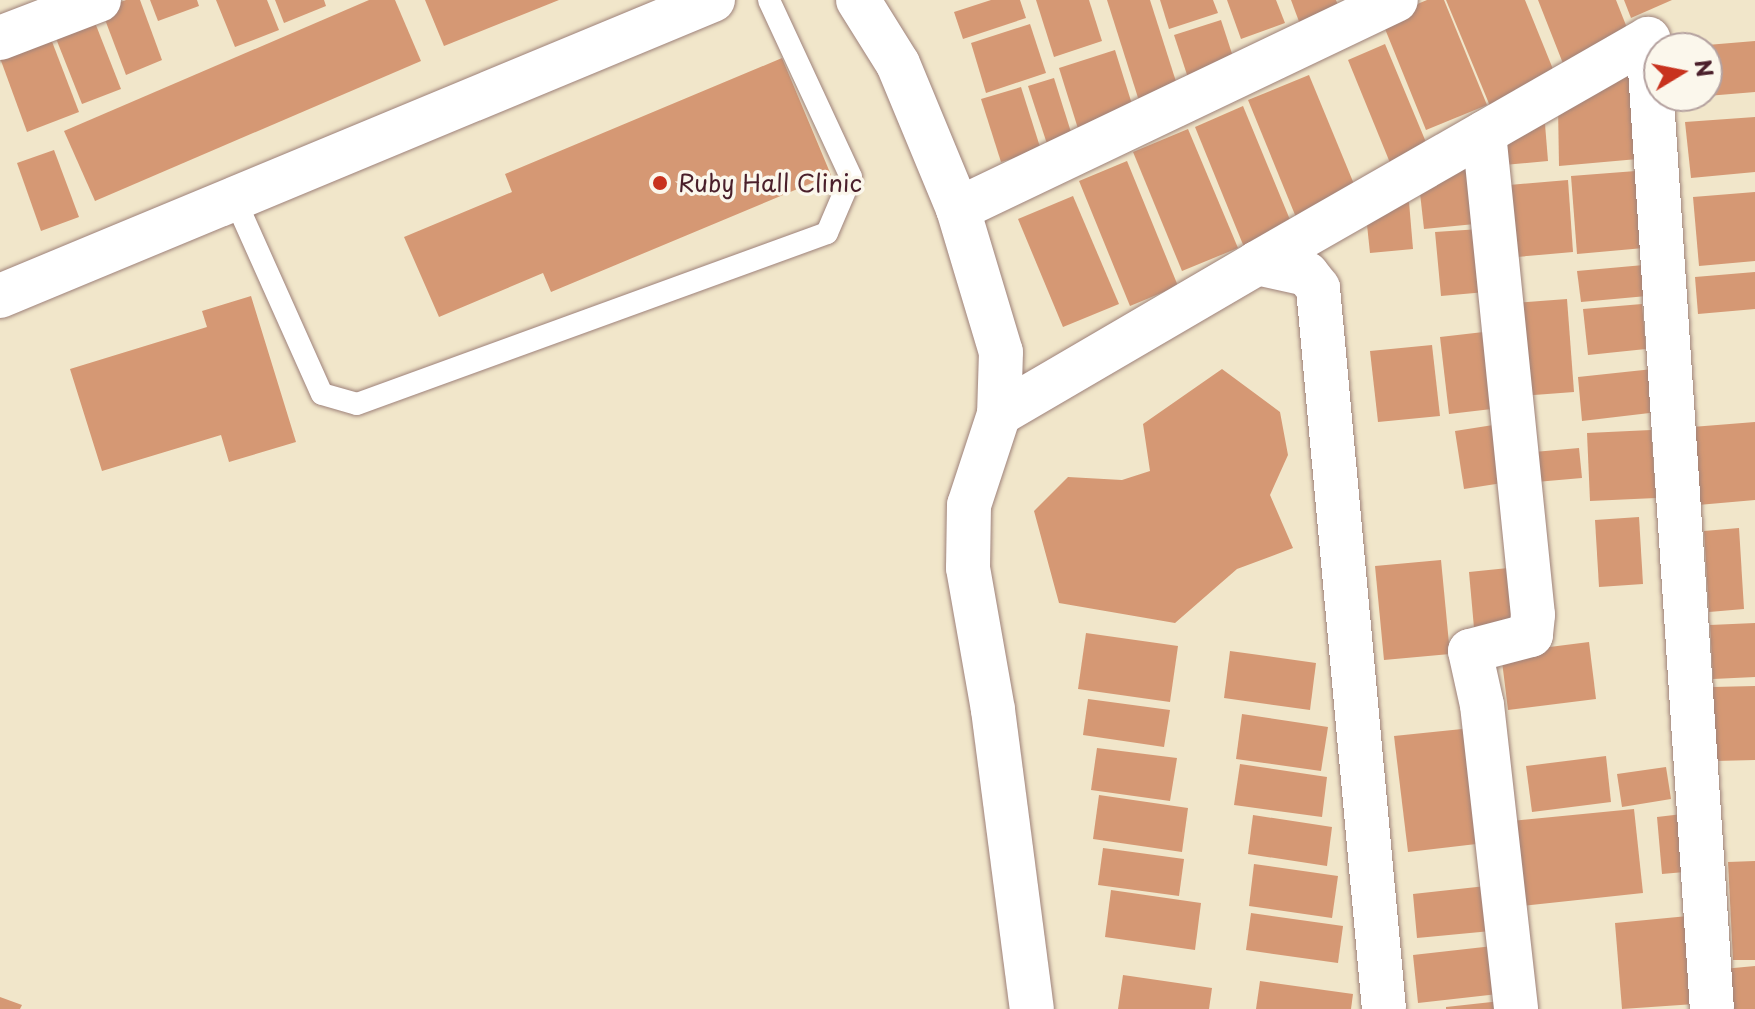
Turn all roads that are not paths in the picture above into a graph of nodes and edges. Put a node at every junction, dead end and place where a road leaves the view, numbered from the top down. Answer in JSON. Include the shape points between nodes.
{"nodes":[{"id":1,"x":99,"y":0,"type":"edge"},
{"id":2,"x":713,"y":0,"type":"edge"},
{"id":3,"x":769,"y":0,"type":"edge"},
{"id":4,"x":858,"y":0,"type":"edge"},
{"id":5,"x":1396,"y":0,"type":"edge"},
{"id":6,"x":0,"y":38,"type":"edge"},
{"id":7,"x":1484,"y":133,"type":"junction"},
{"id":8,"x":236,"y":202,"type":"junction"},
{"id":9,"x":958,"y":209,"type":"junction"},
{"id":10,"x":1257,"y":263,"type":"junction"},
{"id":11,"x":0,"y":296,"type":"edge"},
{"id":12,"x":999,"y":414,"type":"junction"},
{"id":13,"x":1032,"y":1009,"type":"edge"},
{"id":14,"x":1384,"y":1009,"type":"edge"},
{"id":15,"x":1516,"y":1009,"type":"edge"},
{"id":16,"x":1712,"y":1009,"type":"edge"}],
"edges":[{"from":1,"to":6,"type":"street"},
{"from":2,"to":8,"type":"street"},
{"from":3,"to":8,"type":"lane","via":[[851,177],[827,233],[357,404],[322,394]]},
{"from":4,"to":9,"type":"street","via":[[898,64]]},
{"from":5,"to":9,"type":"street"},
{"from":7,"to":10,"type":"street"},
{"from":7,"to":15,"type":"street","via":[[1533,615],[1531,635],[1470,651],[1482,705]]},
{"from":7,"to":16,"type":"street","via":[[1648,39]]},
{"from":8,"to":11,"type":"street"},
{"from":9,"to":12,"type":"street","via":[[1001,352]]},
{"from":10,"to":12,"type":"street"},
{"from":10,"to":14,"type":"street","via":[[1307,274],[1318,288]]},
{"from":12,"to":13,"type":"street","via":[[969,505],[968,568],[993,710]]}]}
